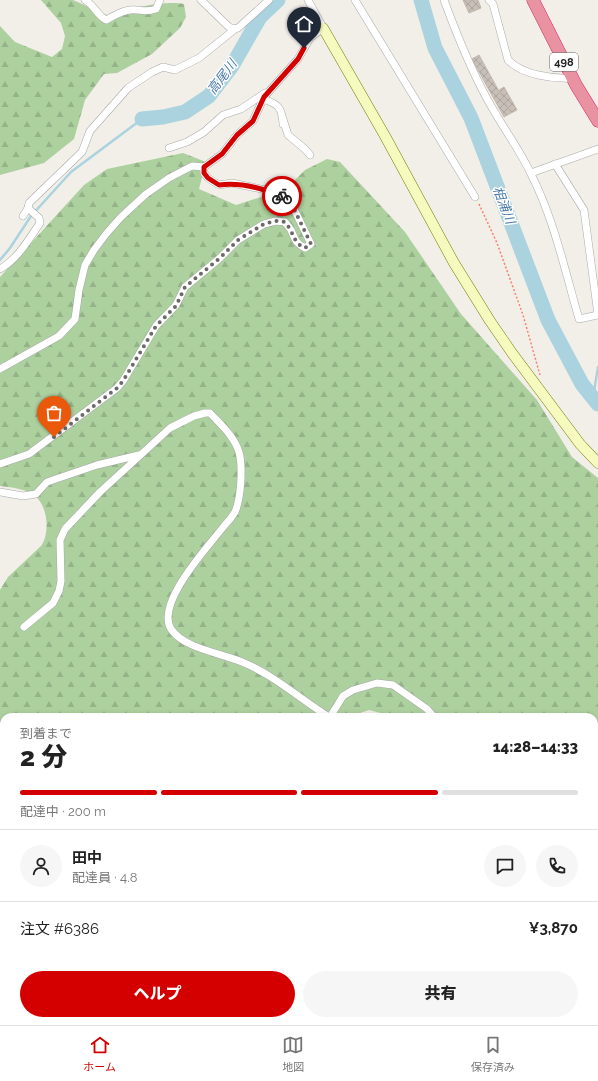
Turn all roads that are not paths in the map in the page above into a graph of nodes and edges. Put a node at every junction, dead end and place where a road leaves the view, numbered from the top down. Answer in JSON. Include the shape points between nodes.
{"nodes":[{"id":1,"x":85,"y":0,"type":"edge"},
{"id":2,"x":160,"y":0,"type":"edge"},
{"id":3,"x":201,"y":0,"type":"edge"},
{"id":4,"x":269,"y":0,"type":"edge"},
{"id":5,"x":308,"y":0,"type":"edge"},
{"id":6,"x":355,"y":0,"type":"edge"},
{"id":7,"x":444,"y":0,"type":"edge"},
{"id":8,"x":489,"y":0,"type":"edge"},
{"id":9,"x":533,"y":0,"type":"edge"},
{"id":10,"x":323,"y":28,"type":"junction"},
{"id":11,"x":235,"y":29,"type":"junction"},
{"id":12,"x":572,"y":78,"type":"junction"},
{"id":13,"x":271,"y":89,"type":"junction"},
{"id":14,"x":263,"y":99,"type":"junction"},
{"id":15,"x":283,"y":119,"type":"junction"},
{"id":16,"x":598,"y":121,"type":"edge"},
{"id":17,"x":284,"y":134,"type":"dead end"},
{"id":18,"x":170,"y":148,"type":"dead end"},
{"id":19,"x":598,"y":149,"type":"edge"},
{"id":20,"x":310,"y":155,"type":"dead end"},
{"id":21,"x":555,"y":164,"type":"junction"},
{"id":22,"x":204,"y":167,"type":"junction"},
{"id":23,"x":531,"y":173,"type":"junction"},
{"id":24,"x":475,"y":197,"type":"road end"},
{"id":25,"x":29,"y":208,"type":"junction"},
{"id":26,"x":23,"y":216,"type":"dead end"},
{"id":27,"x":0,"y":270,"type":"edge"},
{"id":28,"x":0,"y":369,"type":"edge"},
{"id":29,"x":139,"y":455,"type":"junction"},
{"id":30,"x":598,"y":463,"type":"edge"},
{"id":31,"x":0,"y":464,"type":"edge"},
{"id":32,"x":0,"y":492,"type":"edge"},
{"id":33,"x":24,"y":627,"type":"dead end"},
{"id":34,"x":322,"y":713,"type":"edge"},
{"id":35,"x":332,"y":713,"type":"edge"},
{"id":36,"x":430,"y":713,"type":"edge"}],
"edges":[{"from":1,"to":2,"type":"street","via":[[106,20],[122,11],[148,12],[156,9]]},
{"from":3,"to":11,"type":"street","via":[[228,27]]},
{"from":4,"to":11,"type":"street"},
{"from":5,"to":10,"type":"street"},
{"from":6,"to":24,"type":"street"},
{"from":7,"to":23,"type":"street","via":[[464,52],[493,110]]},
{"from":8,"to":12,"type":"street","via":[[493,4],[508,60],[520,70],[558,79]]},
{"from":9,"to":12,"type":"highway","number":"498"},
{"from":10,"to":13,"type":"street","via":[[310,38],[298,59]]},
{"from":10,"to":30,"type":"street","via":[[454,263],[490,320],[580,444]]},
{"from":11,"to":25,"type":"street","via":[[199,58],[175,70],[163,67],[128,88],[90,131],[82,152],[29,203]]},
{"from":12,"to":16,"type":"highway","number":"498"},
{"from":13,"to":14,"type":"street"},
{"from":13,"to":18,"type":"street","via":[[241,109],[223,115],[204,132],[187,142]]},
{"from":14,"to":15,"type":"street","via":[[276,104]]},
{"from":14,"to":22,"type":"street","via":[[253,121],[237,135],[222,154]]},
{"from":15,"to":17,"type":"street"},
{"from":15,"to":20,"type":"street","via":[[288,135]]},
{"from":19,"to":21,"type":"street"},
{"from":21,"to":23,"type":"street"},
{"from":21,"to":23,"type":"street","via":[[584,210],[598,315],[579,319],[552,227]]},
{"from":22,"to":28,"type":"street","via":[[192,166],[169,178],[146,194],[121,217],[85,265],[75,320],[59,336]]},
{"from":22,"to":31,"type":"street","via":[[204,173],[208,178],[219,185],[239,184],[284,197],[293,207],[311,244],[305,248],[300,246],[285,222],[276,221],[264,224],[238,240],[185,287],[176,306],[156,326],[117,388],[29,454]]},
{"from":25,"to":26,"type":"street"},
{"from":25,"to":27,"type":"street","via":[[40,223],[21,249]]},
{"from":29,"to":32,"type":"street","via":[[97,465],[47,482],[36,494],[22,496]]},
{"from":29,"to":33,"type":"street","via":[[65,529],[60,540],[59,591],[53,602]]},
{"from":29,"to":34,"type":"street","via":[[170,428],[205,413],[210,413],[229,434],[241,461],[239,499],[234,513],[188,572],[172,599],[168,622],[182,640],[260,671]]},
{"from":35,"to":36,"type":"street","via":[[343,696],[353,690],[377,683],[393,685]]}]}
